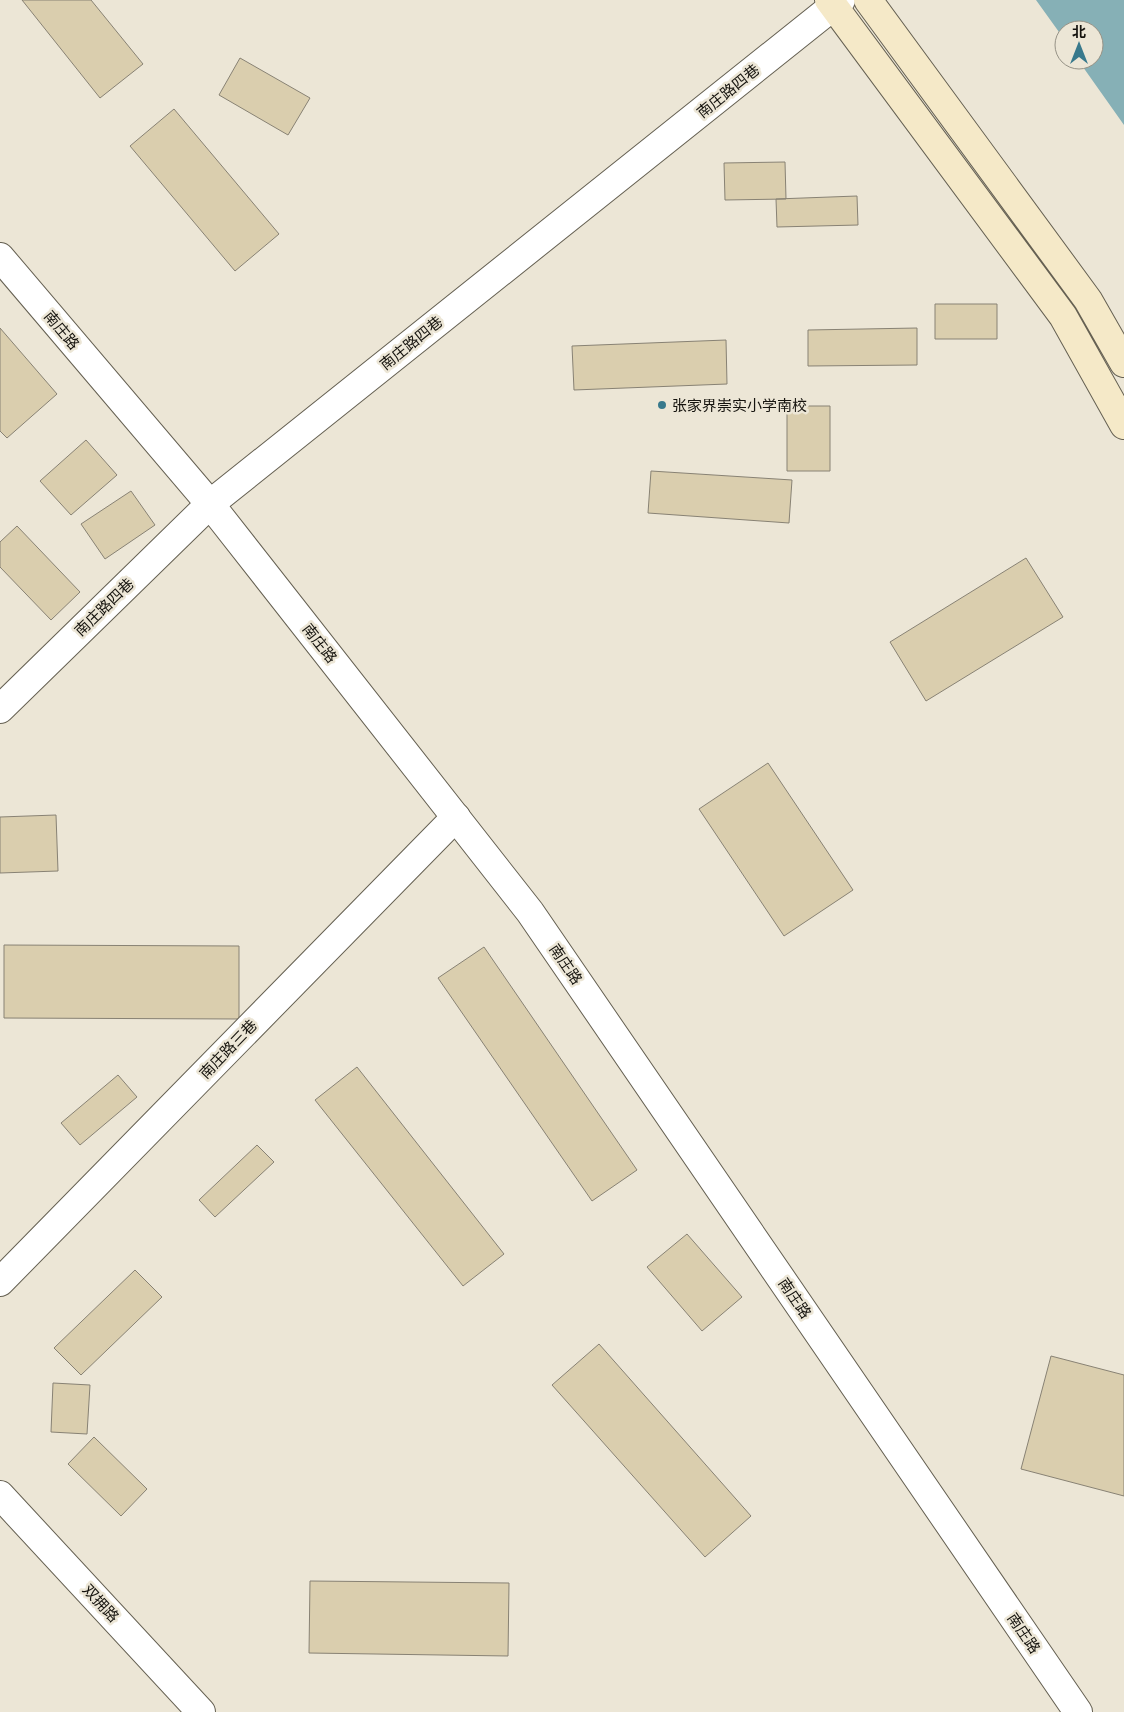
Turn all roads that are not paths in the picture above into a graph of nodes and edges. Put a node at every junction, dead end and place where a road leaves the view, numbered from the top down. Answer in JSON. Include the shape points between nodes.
{"nodes":[{"id":1,"x":868,"y":0,"type":"edge"},
{"id":2,"x":835,"y":2,"type":"edge"},
{"id":3,"x":0,"y":257,"type":"edge"},
{"id":4,"x":1124,"y":363,"type":"edge"},
{"id":5,"x":1124,"y":425,"type":"edge"},
{"id":6,"x":210,"y":504,"type":"junction"},
{"id":7,"x":0,"y":708,"type":"edge"},
{"id":8,"x":456,"y":817,"type":"junction"},
{"id":9,"x":0,"y":1282,"type":"edge"},
{"id":10,"x":0,"y":1495,"type":"edge"},
{"id":11,"x":201,"y":1712,"type":"edge"},
{"id":12,"x":1078,"y":1712,"type":"edge"}],
"edges":[{"from":1,"to":4,"type":"main road","via":[[1088,300]]},
{"from":2,"to":5,"type":"main road","via":[[1063,316]]},
{"from":2,"to":6,"type":"street","name":"南庄路四巷"},
{"from":3,"to":6,"type":"street","name":"南庄路"},
{"from":6,"to":7,"type":"street","name":"南庄路四巷"},
{"from":6,"to":8,"type":"street","name":"南庄路"},
{"from":8,"to":9,"type":"street","name":"南庄路三巷"},
{"from":8,"to":12,"type":"street","name":"南庄路","via":[[530,912]]},
{"from":10,"to":11,"type":"street","name":"双拥路"}]}
